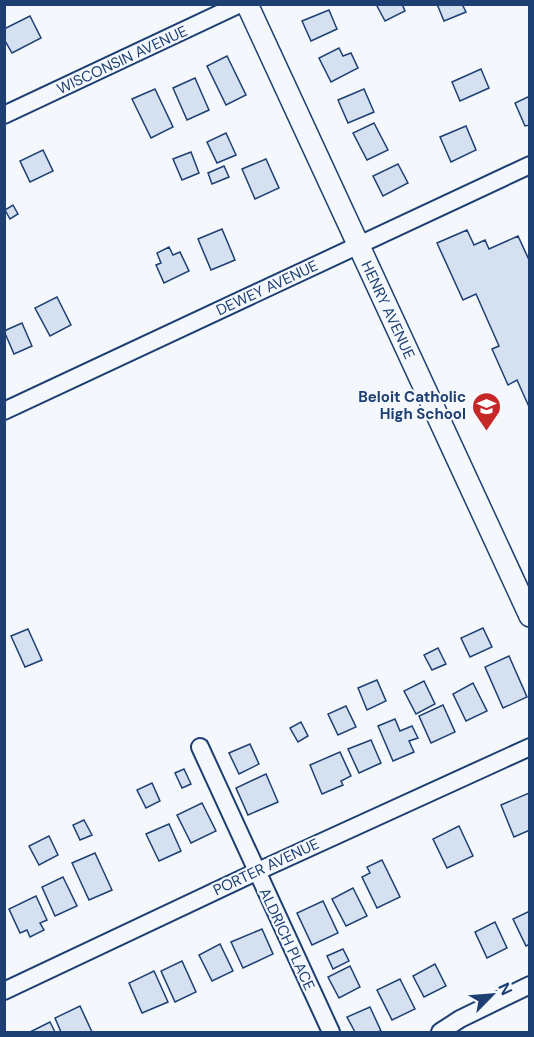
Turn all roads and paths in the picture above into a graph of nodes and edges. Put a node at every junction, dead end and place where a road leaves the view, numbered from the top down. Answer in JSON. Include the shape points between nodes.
{"nodes":[{"id":1,"x":240,"y":4,"type":"edge"},
{"id":2,"x":247,"y":4,"type":"edge"},
{"id":3,"x":4,"y":115,"type":"edge"},
{"id":4,"x":530,"y":165,"type":"edge"},
{"id":5,"x":358,"y":245,"type":"junction"},
{"id":6,"x":4,"y":411,"type":"edge"},
{"id":7,"x":530,"y":616,"type":"edge"},
{"id":8,"x":200,"y":747,"type":"dead end"},
{"id":9,"x":530,"y":747,"type":"edge"},
{"id":10,"x":256,"y":872,"type":"junction"},
{"id":11,"x":530,"y":985,"type":"edge"},
{"id":12,"x":4,"y":991,"type":"edge"},
{"id":13,"x":331,"y":1032,"type":"edge"},
{"id":14,"x":440,"y":1032,"type":"edge"}],
"edges":[{"from":1,"to":3,"type":"street","name":"WISCONSIN AVENUE"},
{"from":2,"to":5,"type":"street","name":"HENRY AVENUE"},
{"from":4,"to":5,"type":"street","name":"DEWEY AVENUE"},
{"from":5,"to":6,"type":"street","name":"DEWEY AVENUE"},
{"from":5,"to":7,"type":"street","name":"HENRY AVENUE"},
{"from":8,"to":10,"type":"street","name":"ALDRICH PLACE"},
{"from":9,"to":10,"type":"street","name":"PORTER AVENUE"},
{"from":10,"to":12,"type":"street","name":"PORTER AVENUE"},
{"from":10,"to":13,"type":"street","name":"ALDRICH PLACE"},
{"from":11,"to":14,"type":"street"}]}
